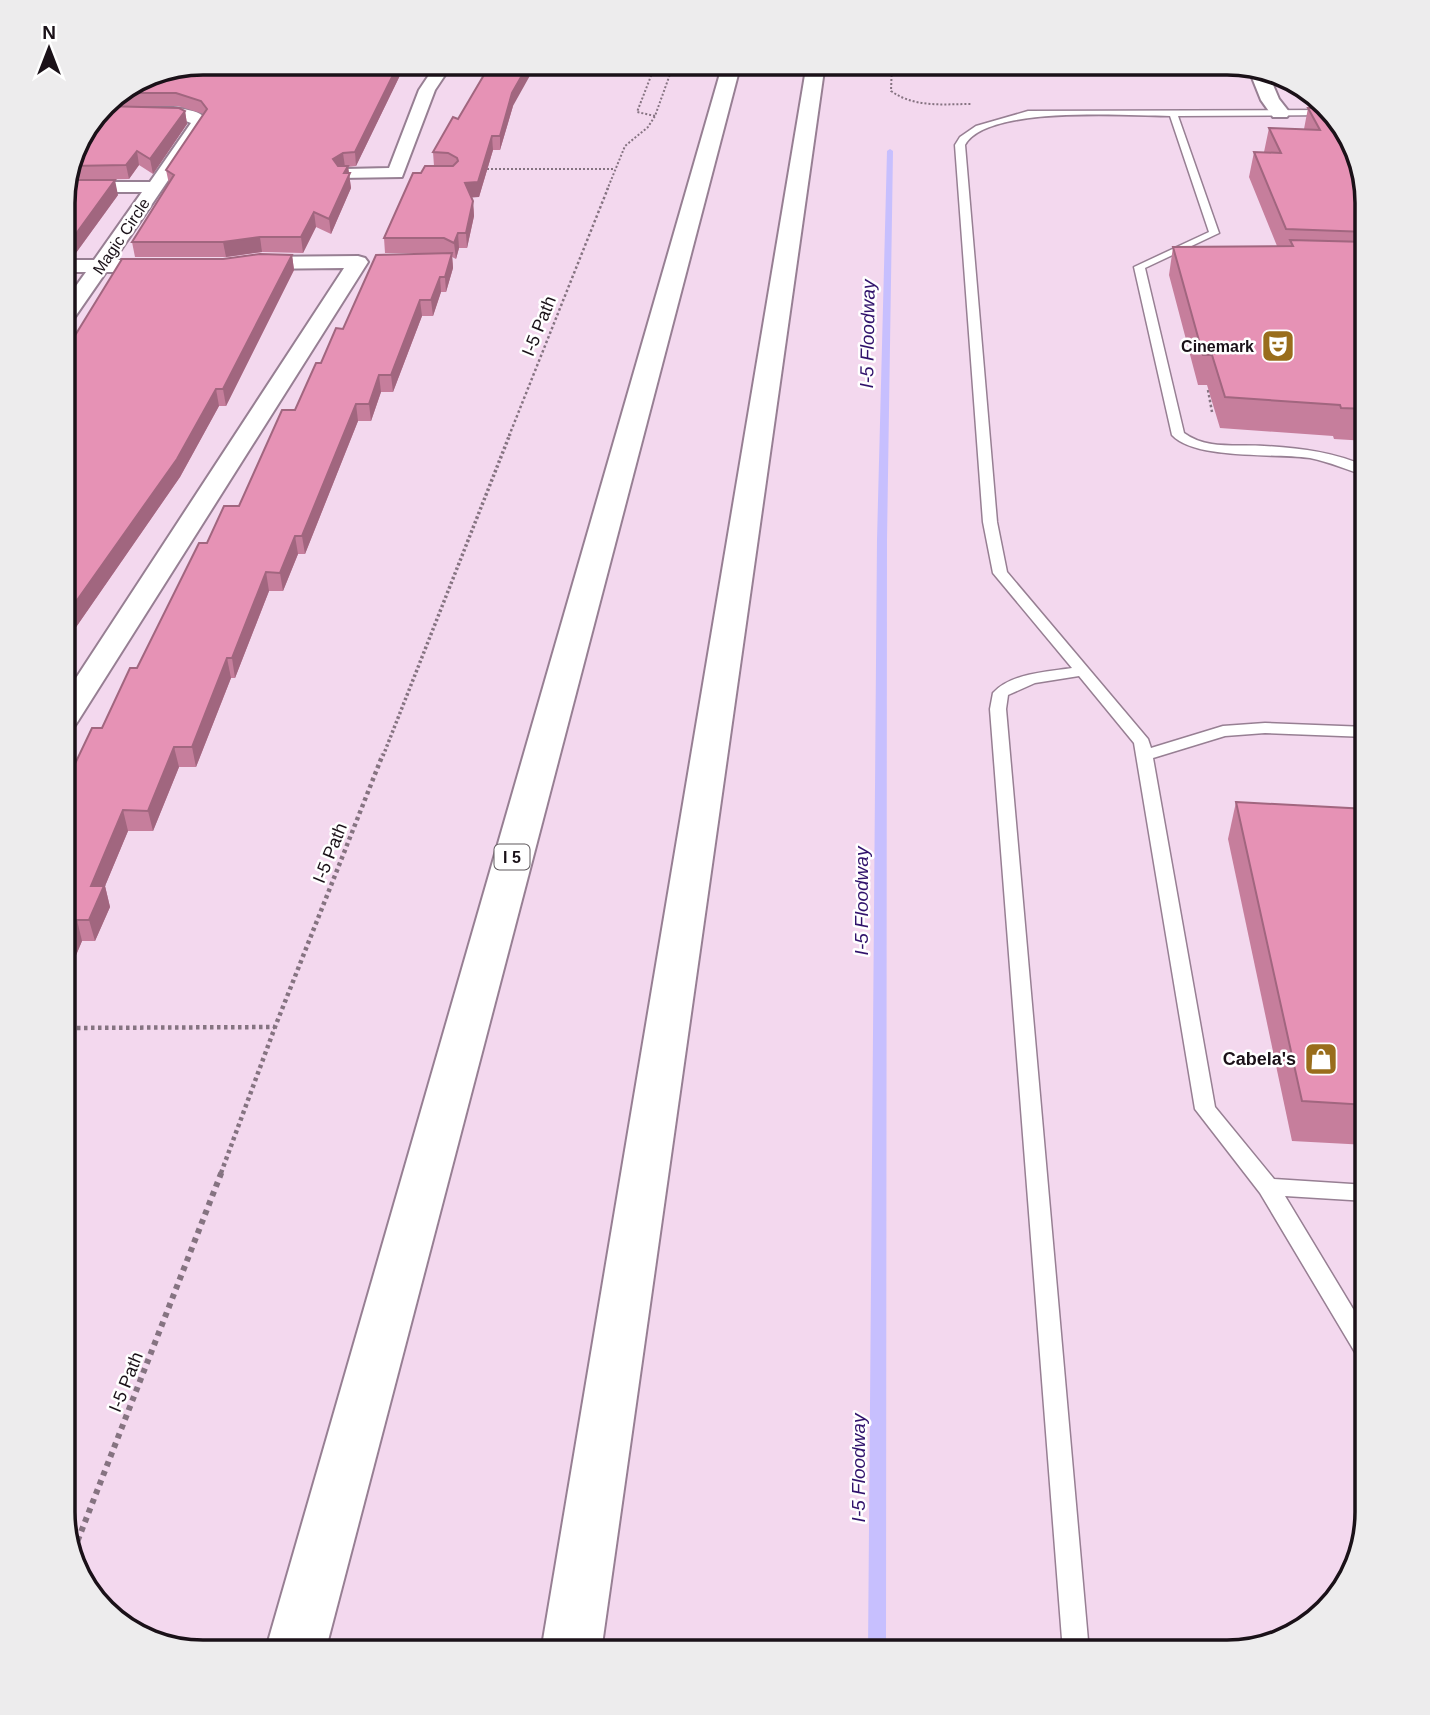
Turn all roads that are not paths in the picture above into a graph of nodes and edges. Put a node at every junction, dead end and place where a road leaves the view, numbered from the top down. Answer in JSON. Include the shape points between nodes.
{"nodes":[{"id":1,"x":437,"y":75,"type":"edge"},
{"id":2,"x":729,"y":76,"type":"edge"},
{"id":3,"x":814,"y":76,"type":"edge"},
{"id":4,"x":1262,"y":81,"type":"edge"},
{"id":5,"x":124,"y":113,"type":"edge"},
{"id":6,"x":1173,"y":113,"type":"junction"},
{"id":7,"x":1280,"y":113,"type":"junction"},
{"id":8,"x":1317,"y":113,"type":"edge"},
{"id":9,"x":346,"y":174,"type":"edge"},
{"id":10,"x":76,"y":187,"type":"edge"},
{"id":11,"x":155,"y":187,"type":"junction"},
{"id":12,"x":1179,"y":251,"type":"junction"},
{"id":13,"x":1202,"y":254,"type":"edge"},
{"id":14,"x":358,"y":262,"type":"junction"},
{"id":15,"x":383,"y":262,"type":"edge"},
{"id":16,"x":76,"y":266,"type":"edge"},
{"id":17,"x":101,"y":266,"type":"junction"},
{"id":18,"x":185,"y":266,"type":"edge"},
{"id":19,"x":226,"y":266,"type":"edge"},
{"id":20,"x":76,"y":302,"type":"edge"},
{"id":21,"x":1355,"y":468,"type":"edge"},
{"id":22,"x":1083,"y":671,"type":"junction"},
{"id":23,"x":76,"y":701,"type":"edge"},
{"id":24,"x":1355,"y":732,"type":"edge"},
{"id":25,"x":1144,"y":756,"type":"junction"},
{"id":26,"x":1268,"y":1187,"type":"junction"},
{"id":27,"x":1355,"y":1192,"type":"edge"},
{"id":28,"x":1355,"y":1332,"type":"edge"},
{"id":29,"x":298,"y":1640,"type":"edge"},
{"id":30,"x":573,"y":1640,"type":"edge"},
{"id":31,"x":1075,"y":1640,"type":"edge"}],
"edges":[{"from":1,"to":9,"type":"street","via":[[402,173]]},
{"from":2,"to":29,"type":"main road","number":"I 5"},
{"from":3,"to":30,"type":"main road"},
{"from":4,"to":7,"type":"main road"},
{"from":5,"to":11,"type":"street","name":"Magic Circle","via":[[173,113],[199,119]]},
{"from":6,"to":7,"type":"lane"},
{"from":6,"to":12,"type":"lane","via":[[1214,233]]},
{"from":6,"to":22,"type":"lane","via":[[1007,117],[969,133],[960,145],[989,513],[1000,573]]},
{"from":7,"to":8,"type":"lane"},
{"from":10,"to":11,"type":"street"},
{"from":11,"to":17,"type":"street","name":"Magic Circle"},
{"from":12,"to":13,"type":"lane"},
{"from":12,"to":21,"type":"lane","via":[[1139,267],[1178,435],[1187,443],[1209,448],[1316,456]]},
{"from":14,"to":15,"type":"street"},
{"from":14,"to":19,"type":"street","via":[[262,261]]},
{"from":14,"to":23,"type":"street"},
{"from":16,"to":17,"type":"street"},
{"from":17,"to":18,"type":"street"},
{"from":17,"to":20,"type":"street","name":"Magic Circle"},
{"from":22,"to":25,"type":"lane","via":[[1142,742]]},
{"from":22,"to":31,"type":"lane","via":[[1014,685],[1001,693],[998,709]]},
{"from":24,"to":25,"type":"lane","via":[[1223,731]]},
{"from":25,"to":26,"type":"lane","via":[[1205,1109]]},
{"from":26,"to":27,"type":"lane"},
{"from":26,"to":28,"type":"lane"}]}
